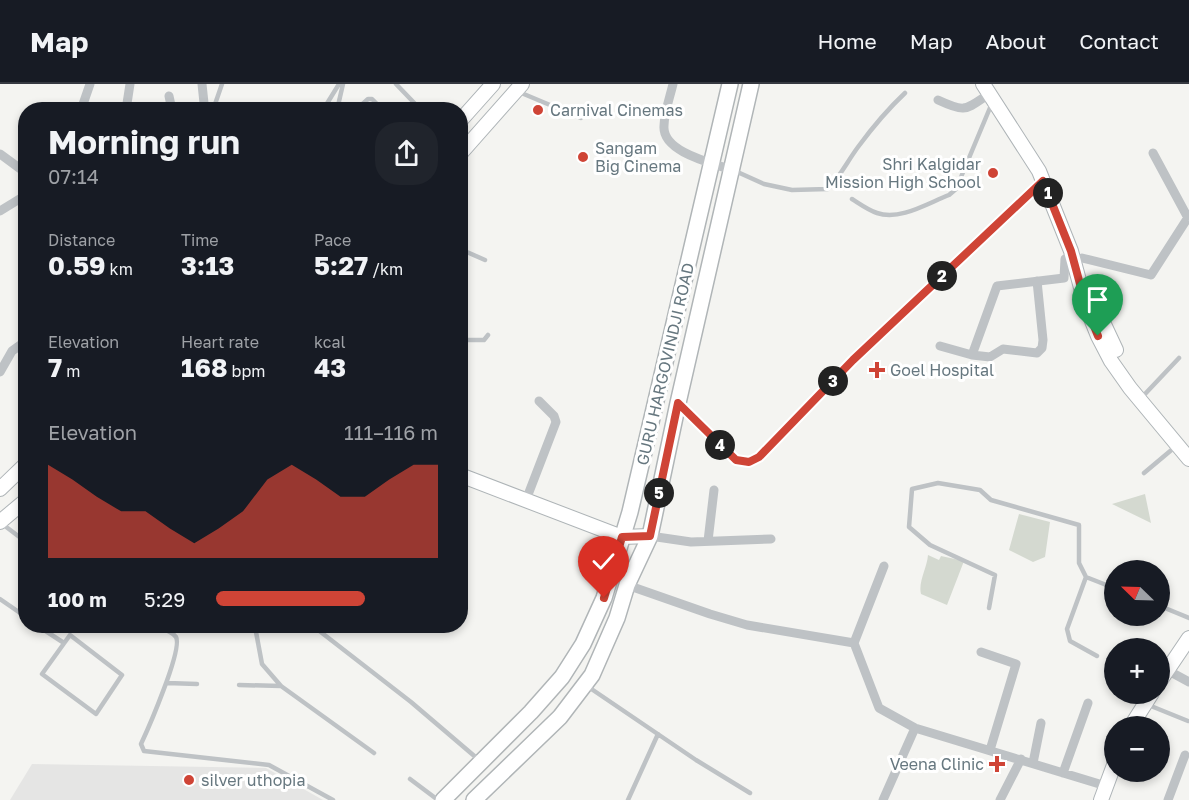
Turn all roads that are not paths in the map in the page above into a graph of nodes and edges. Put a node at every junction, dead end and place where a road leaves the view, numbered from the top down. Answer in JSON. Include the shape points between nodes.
{"nodes":[{"id":1,"x":90,"y":84,"type":"edge"},
{"id":2,"x":130,"y":84,"type":"edge"},
{"id":3,"x":202,"y":84,"type":"edge"},
{"id":4,"x":222,"y":84,"type":"edge"},
{"id":5,"x":339,"y":84,"type":"edge"},
{"id":6,"x":343,"y":84,"type":"edge"},
{"id":7,"x":396,"y":84,"type":"edge"},
{"id":8,"x":493,"y":84,"type":"edge"},
{"id":9,"x":673,"y":84,"type":"edge"},
{"id":10,"x":730,"y":84,"type":"edge"},
{"id":11,"x":751,"y":84,"type":"edge"},
{"id":12,"x":519,"y":87,"type":"edge"},
{"id":13,"x":990,"y":90,"type":"edge"},
{"id":14,"x":905,"y":93,"type":"dead end"},
{"id":15,"x":169,"y":96,"type":"dead end"},
{"id":16,"x":938,"y":100,"type":"dead end"},
{"id":17,"x":84,"y":102,"type":"edge"},
{"id":18,"x":127,"y":102,"type":"edge"},
{"id":19,"x":170,"y":102,"type":"edge"},
{"id":20,"x":204,"y":102,"type":"edge"},
{"id":21,"x":216,"y":102,"type":"edge"},
{"id":22,"x":328,"y":102,"type":"edge"},
{"id":23,"x":339,"y":102,"type":"edge"},
{"id":24,"x":413,"y":102,"type":"edge"},
{"id":25,"x":468,"y":113,"type":"edge"},
{"id":26,"x":581,"y":118,"type":"dead end"},
{"id":27,"x":468,"y":145,"type":"edge"},
{"id":28,"x":1153,"y":153,"type":"dead end"},
{"id":29,"x":0,"y":154,"type":"edge"},
{"id":30,"x":712,"y":163,"type":"junction"},
{"id":31,"x":18,"y":167,"type":"edge"},
{"id":32,"x":732,"y":170,"type":"junction"},
{"id":33,"x":1043,"y":181,"type":"junction"},
{"id":34,"x":852,"y":199,"type":"dead end"},
{"id":35,"x":18,"y":200,"type":"edge"},
{"id":36,"x":0,"y":211,"type":"edge"},
{"id":37,"x":1188,"y":216,"type":"edge"},
{"id":38,"x":468,"y":253,"type":"edge"},
{"id":39,"x":1077,"y":257,"type":"junction"},
{"id":40,"x":485,"y":260,"type":"dead end"},
{"id":41,"x":1037,"y":281,"type":"junction"},
{"id":42,"x":488,"y":335,"type":"dead end"},
{"id":43,"x":468,"y":340,"type":"edge"},
{"id":44,"x":940,"y":346,"type":"dead end"},
{"id":45,"x":18,"y":347,"type":"edge"},
{"id":46,"x":972,"y":355,"type":"junction"},
{"id":47,"x":1179,"y":358,"type":"dead end"},
{"id":48,"x":853,"y":360,"type":"joint"},
{"id":49,"x":0,"y":372,"type":"edge"},
{"id":50,"x":1133,"y":386,"type":"junction"},
{"id":51,"x":1145,"y":394,"type":"junction"},
{"id":52,"x":539,"y":401,"type":"dead end"},
{"id":53,"x":678,"y":403,"type":"junction"},
{"id":54,"x":1183,"y":445,"type":"edge"},
{"id":55,"x":1189,"y":459,"type":"edge"},
{"id":56,"x":18,"y":471,"type":"edge"},
{"id":57,"x":1144,"y":473,"type":"dead end"},
{"id":58,"x":468,"y":478,"type":"edge"},
{"id":59,"x":0,"y":488,"type":"edge"},
{"id":60,"x":714,"y":490,"type":"dead end"},
{"id":61,"x":526,"y":500,"type":"junction"},
{"id":62,"x":18,"y":507,"type":"edge"},
{"id":63,"x":0,"y":522,"type":"edge"},
{"id":64,"x":18,"y":536,"type":"edge"},
{"id":65,"x":650,"y":536,"type":"junction"},
{"id":66,"x":622,"y":537,"type":"junction"},
{"id":67,"x":771,"y":539,"type":"dead end"},
{"id":68,"x":708,"y":541,"type":"junction"},
{"id":69,"x":884,"y":566,"type":"dead end"},
{"id":70,"x":1086,"y":577,"type":"junction"},
{"id":71,"x":1104,"y":584,"type":"edge"},
{"id":72,"x":627,"y":585,"type":"junction"},
{"id":73,"x":0,"y":599,"type":"edge"},
{"id":74,"x":989,"y":608,"type":"dead end"},
{"id":75,"x":1170,"y":610,"type":"edge"},
{"id":76,"x":18,"y":611,"type":"edge"},
{"id":77,"x":1189,"y":618,"type":"edge"},
{"id":78,"x":49,"y":633,"type":"edge"},
{"id":79,"x":172,"y":633,"type":"edge"},
{"id":80,"x":256,"y":633,"type":"edge"},
{"id":81,"x":322,"y":633,"type":"edge"},
{"id":82,"x":1189,"y":638,"type":"edge"},
{"id":83,"x":64,"y":643,"type":"junction"},
{"id":84,"x":854,"y":643,"type":"junction"},
{"id":85,"x":981,"y":652,"type":"dead end"},
{"id":86,"x":1098,"y":656,"type":"dead end"},
{"id":87,"x":1170,"y":666,"type":"edge"},
{"id":88,"x":1170,"y":678,"type":"edge"},
{"id":89,"x":1189,"y":682,"type":"edge"},
{"id":90,"x":167,"y":683,"type":"junction"},
{"id":91,"x":198,"y":684,"type":"dead end"},
{"id":92,"x":585,"y":684,"type":"junction"},
{"id":93,"x":239,"y":685,"type":"dead end"},
{"id":94,"x":281,"y":686,"type":"junction"},
{"id":95,"x":1088,"y":703,"type":"dead end"},
{"id":96,"x":1159,"y":704,"type":"edge"},
{"id":97,"x":1188,"y":722,"type":"edge"},
{"id":98,"x":1041,"y":723,"type":"dead end"},
{"id":99,"x":915,"y":728,"type":"junction"},
{"id":100,"x":658,"y":734,"type":"junction"},
{"id":101,"x":990,"y":750,"type":"junction"},
{"id":102,"x":374,"y":753,"type":"dead end"},
{"id":103,"x":1185,"y":755,"type":"dead end"},
{"id":104,"x":1021,"y":759,"type":"junction"},
{"id":105,"x":481,"y":762,"type":"junction"},
{"id":106,"x":1033,"y":763,"type":"junction"},
{"id":107,"x":1063,"y":773,"type":"junction"},
{"id":108,"x":410,"y":779,"type":"dead end"},
{"id":109,"x":1108,"y":782,"type":"edge"},
{"id":110,"x":1106,"y":786,"type":"junction"},
{"id":111,"x":750,"y":793,"type":"dead end"},
{"id":112,"x":333,"y":800,"type":"edge"},
{"id":113,"x":438,"y":800,"type":"edge"},
{"id":114,"x":443,"y":800,"type":"edge"},
{"id":115,"x":474,"y":800,"type":"edge"},
{"id":116,"x":628,"y":800,"type":"edge"},
{"id":117,"x":883,"y":800,"type":"edge"},
{"id":118,"x":1000,"y":800,"type":"edge"},
{"id":119,"x":1101,"y":800,"type":"edge"},
{"id":120,"x":1168,"y":800,"type":"edge"}],
"edges":[{"from":1,"to":17,"type":"street"},
{"from":2,"to":18,"type":"street"},
{"from":3,"to":20,"type":"street"},
{"from":4,"to":21,"type":"lane"},
{"from":5,"to":22,"type":"lane"},
{"from":6,"to":23,"type":"lane"},
{"from":7,"to":24,"type":"lane"},
{"from":8,"to":25,"type":"street"},
{"from":9,"to":30,"type":"street","via":[[665,137],[674,146]]},
{"from":10,"to":30,"type":"main road","name":"GURU HARGOVINDJI ROAD"},
{"from":11,"to":32,"type":"main road","name":"GURU HARGOVINDJI ROAD"},
{"from":12,"to":26,"type":"lane"},
{"from":12,"to":27,"type":"street"},
{"from":13,"to":16,"type":"street","via":[[963,109]]},
{"from":13,"to":33,"type":"street"},
{"from":13,"to":34,"type":"lane","via":[[956,189],[950,195],[900,214],[886,215]]},
{"from":13,"to":39,"type":"street","via":[[1050,174]]},
{"from":14,"to":32,"type":"lane","via":[[870,131],[828,189],[792,190],[764,184]]},
{"from":15,"to":19,"type":"street"},
{"from":28,"to":37,"type":"street"},
{"from":29,"to":31,"type":"street"},
{"from":30,"to":32,"type":"street"},
{"from":30,"to":66,"type":"main road","name":"GURU HARGOVINDJI ROAD"},
{"from":32,"to":53,"type":"main road","name":"GURU HARGOVINDJI ROAD"},
{"from":33,"to":39,"type":"street"},
{"from":33,"to":48,"type":"street"},
{"from":35,"to":36,"type":"street"},
{"from":37,"to":39,"type":"street","via":[[1151,275]]},
{"from":38,"to":40,"type":"lane"},
{"from":39,"to":41,"type":"street","via":[[1065,259],[1064,278]]},
{"from":39,"to":50,"type":"street"},
{"from":41,"to":46,"type":"street","via":[[997,286]]},
{"from":41,"to":46,"type":"street","via":[[1042,348],[1037,353],[1003,349],[990,357]]},
{"from":42,"to":43,"type":"lane","via":[[484,340]]},
{"from":44,"to":46,"type":"street"},
{"from":45,"to":49,"type":"street"},
{"from":47,"to":51,"type":"lane"},
{"from":48,"to":53,"type":"lane","via":[[759,457],[749,462],[736,460]]},
{"from":50,"to":51,"type":"street"},
{"from":50,"to":54,"type":"street"},
{"from":51,"to":54,"type":"street"},
{"from":52,"to":61,"type":"street","via":[[556,422]]},
{"from":53,"to":65,"type":"main road","name":"GURU HARGOVINDJI ROAD"},
{"from":54,"to":55,"type":"street"},
{"from":54,"to":57,"type":"lane"},
{"from":56,"to":59,"type":"street"},
{"from":58,"to":61,"type":"street"},
{"from":60,"to":68,"type":"street"},
{"from":61,"to":66,"type":"street"},
{"from":62,"to":63,"type":"street"},
{"from":63,"to":64,"type":"lane"},
{"from":65,"to":66,"type":"street"},
{"from":65,"to":68,"type":"street"},
{"from":65,"to":72,"type":"main road","name":"GURU HARGOVINDJI ROAD"},
{"from":66,"to":105,"type":"main road","name":"GURU HARGOVINDJI ROAD","via":[[604,598],[583,644],[562,677]]},
{"from":67,"to":68,"type":"street"},
{"from":69,"to":84,"type":"street"},
{"from":70,"to":71,"type":"lane"},
{"from":70,"to":74,"type":"lane","via":[[1078,563],[1079,525],[991,500],[980,490],[938,483],[912,489],[909,527],[930,545],[995,575]]},
{"from":70,"to":86,"type":"lane","via":[[1067,629],[1070,641]]},
{"from":72,"to":84,"type":"street","via":[[747,625]]},
{"from":72,"to":92,"type":"main road","name":"GURU HARGOVINDJI ROAD","via":[[617,618]]},
{"from":73,"to":76,"type":"lane"},
{"from":75,"to":77,"type":"lane"},
{"from":78,"to":83,"type":"lane"},
{"from":79,"to":90,"type":"lane","via":[[177,639]]},
{"from":80,"to":94,"type":"lane","via":[[262,664]]},
{"from":81,"to":105,"type":"lane"},
{"from":82,"to":87,"type":"street"},
{"from":83,"to":83,"type":"lane","via":[[42,674],[96,714],[122,675],[70,635]]},
{"from":84,"to":99,"type":"street","via":[[879,708]]},
{"from":85,"to":101,"type":"street","via":[[1016,664]]},
{"from":88,"to":89,"type":"street"},
{"from":90,"to":91,"type":"lane"},
{"from":90,"to":112,"type":"lane","via":[[141,744],[144,751],[269,765]]},
{"from":92,"to":100,"type":"lane"},
{"from":92,"to":115,"type":"main road","name":"GURU HARGOVINDJI ROAD","via":[[560,717]]},
{"from":93,"to":94,"type":"lane"},
{"from":94,"to":102,"type":"lane"},
{"from":95,"to":107,"type":"street"},
{"from":96,"to":97,"type":"lane"},
{"from":98,"to":106,"type":"street"},
{"from":99,"to":101,"type":"street"},
{"from":99,"to":117,"type":"street"},
{"from":100,"to":111,"type":"lane"},
{"from":100,"to":116,"type":"lane"},
{"from":101,"to":104,"type":"street"},
{"from":103,"to":120,"type":"street"},
{"from":104,"to":106,"type":"street"},
{"from":104,"to":118,"type":"street"},
{"from":105,"to":114,"type":"main road","name":"GURU HARGOVINDJI ROAD"},
{"from":106,"to":107,"type":"street"},
{"from":107,"to":110,"type":"street"},
{"from":108,"to":113,"type":"lane"},
{"from":109,"to":110,"type":"street"},
{"from":110,"to":119,"type":"street"}]}
